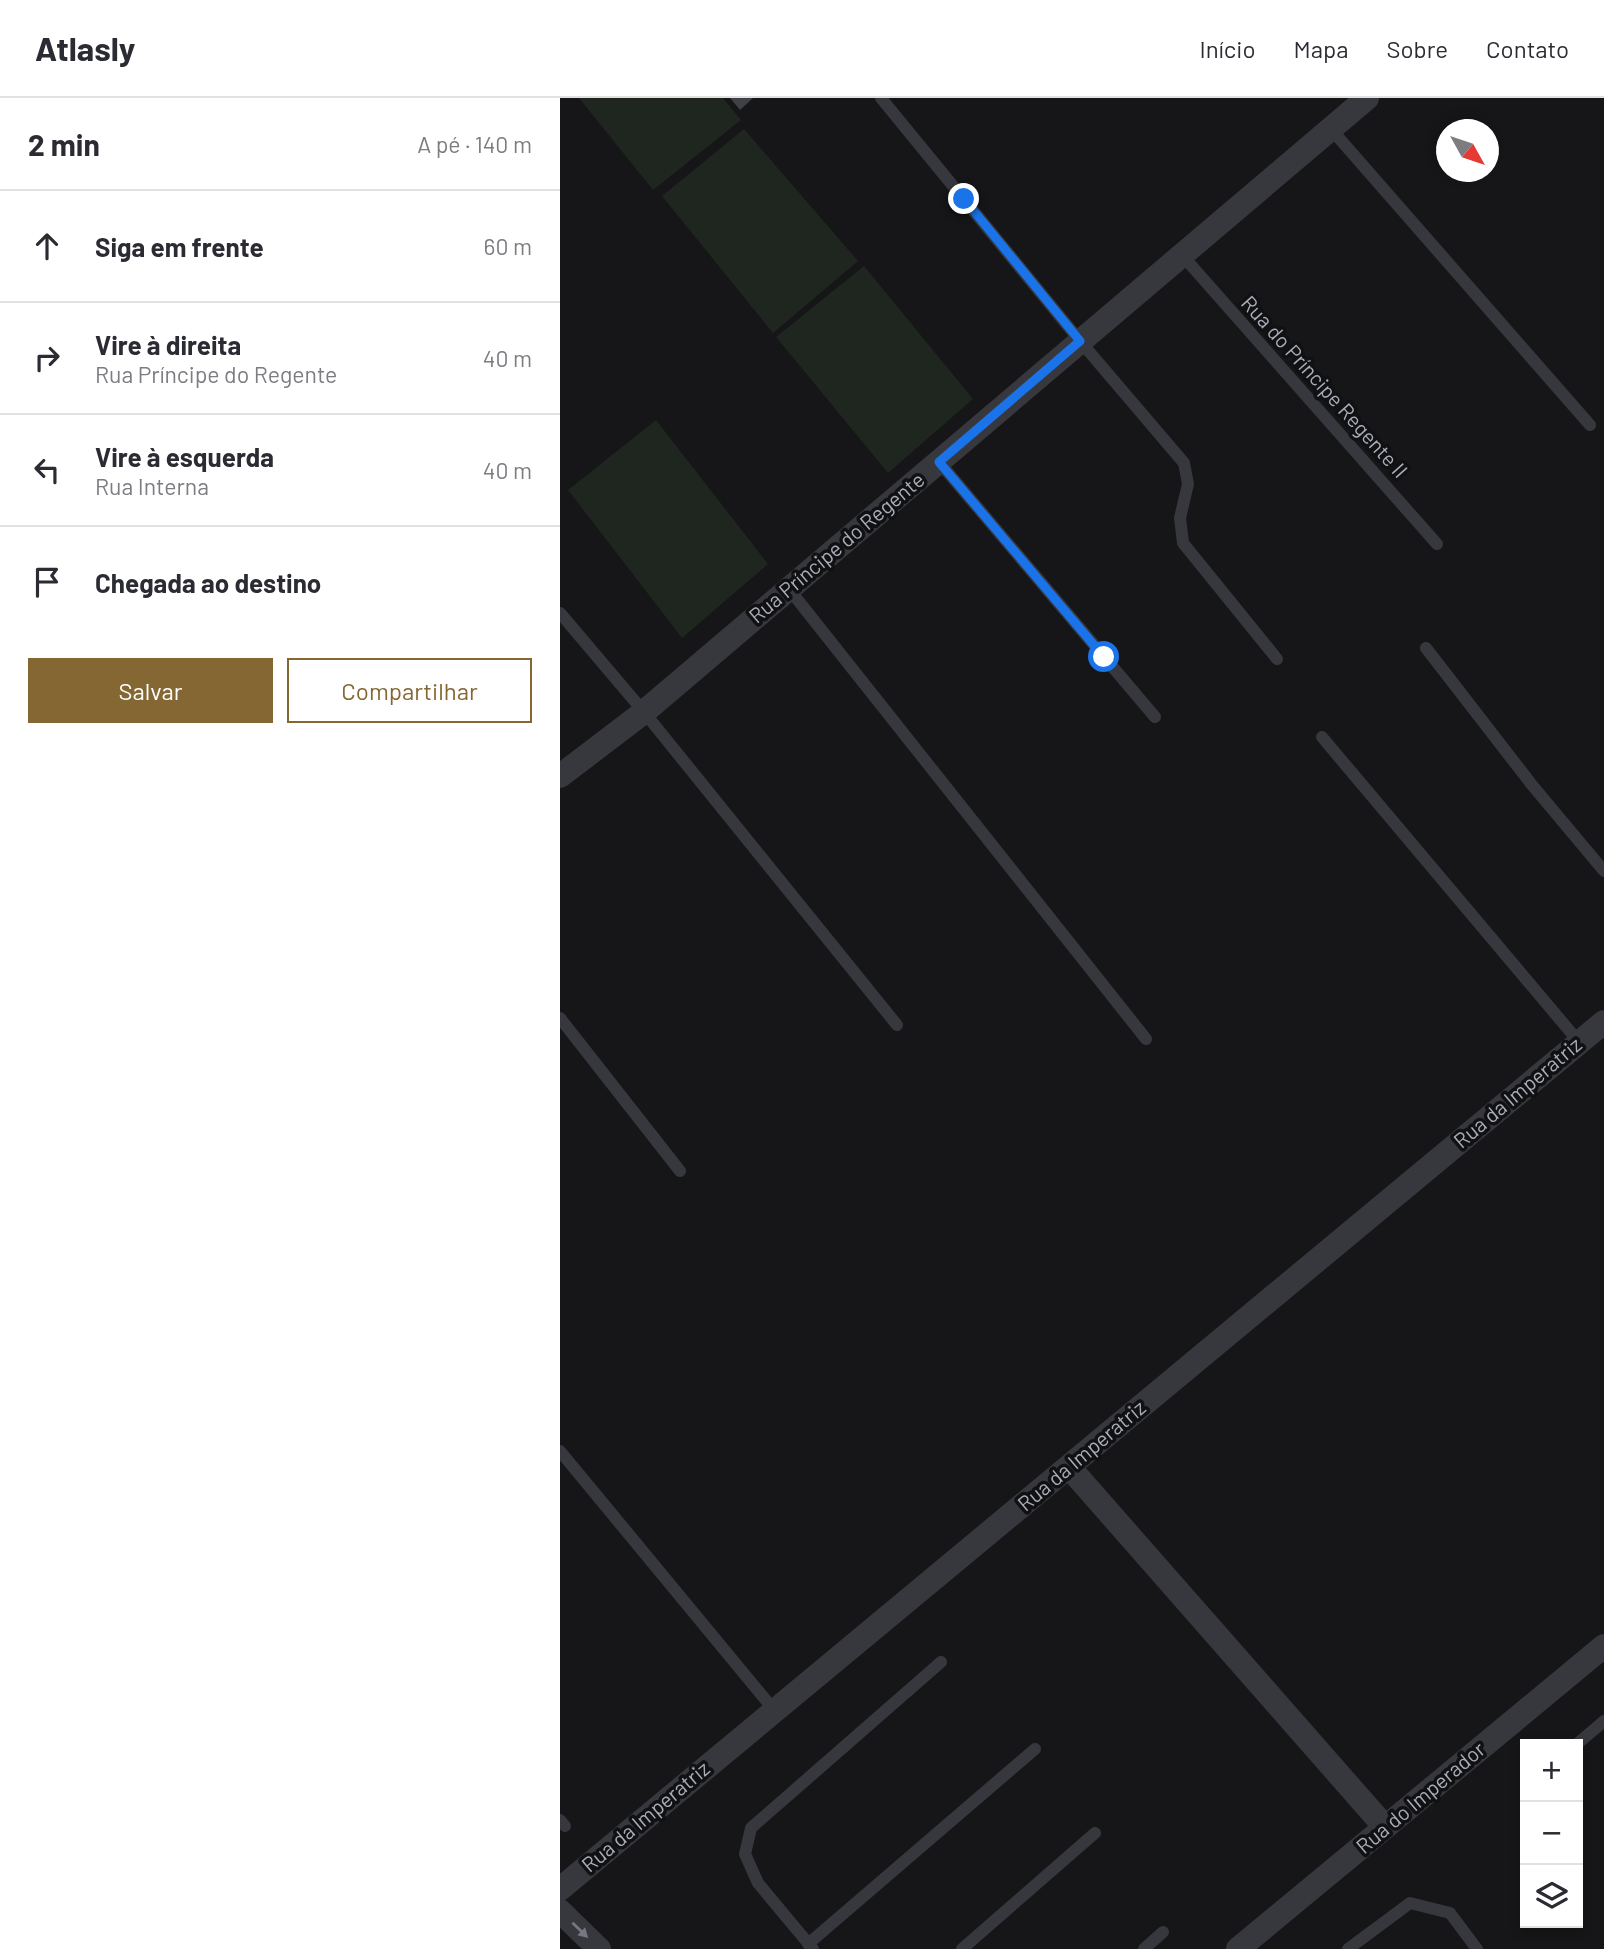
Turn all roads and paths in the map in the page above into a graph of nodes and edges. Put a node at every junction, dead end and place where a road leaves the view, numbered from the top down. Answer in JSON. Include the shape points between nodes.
{"nodes":[{"id":1,"x":881,"y":98,"type":"edge"},
{"id":2,"x":1367,"y":98,"type":"edge"},
{"id":3,"x":1331,"y":129,"type":"junction"},
{"id":4,"x":1182,"y":255,"type":"junction"},
{"id":5,"x":1080,"y":341,"type":"junction"},
{"id":6,"x":1590,"y":425,"type":"dead end"},
{"id":7,"x":939,"y":462,"type":"junction"},
{"id":8,"x":1437,"y":544,"type":"dead end"},
{"id":9,"x":789,"y":589,"type":"junction"},
{"id":10,"x":560,"y":613,"type":"edge"},
{"id":11,"x":1426,"y":648,"type":"dead end"},
{"id":12,"x":1277,"y":659,"type":"dead end"},
{"id":13,"x":644,"y":712,"type":"junction"},
{"id":14,"x":1155,"y":717,"type":"dead end"},
{"id":15,"x":1322,"y":737,"type":"dead end"},
{"id":16,"x":560,"y":776,"type":"edge"},
{"id":17,"x":1604,"y":871,"type":"edge"},
{"id":18,"x":560,"y":1018,"type":"edge"},
{"id":19,"x":1604,"y":1021,"type":"edge"},
{"id":20,"x":897,"y":1025,"type":"dead end"},
{"id":21,"x":1146,"y":1039,"type":"dead end"},
{"id":22,"x":1579,"y":1042,"type":"junction"},
{"id":23,"x":680,"y":1171,"type":"dead end"},
{"id":24,"x":560,"y":1451,"type":"edge"},
{"id":25,"x":1069,"y":1467,"type":"junction"},
{"id":26,"x":1604,"y":1646,"type":"edge"},
{"id":27,"x":941,"y":1662,"type":"dead end"},
{"id":28,"x":774,"y":1710,"type":"junction"},
{"id":29,"x":1604,"y":1721,"type":"edge"},
{"id":30,"x":1583,"y":1739,"type":"edge"},
{"id":31,"x":1035,"y":1749,"type":"dead end"},
{"id":32,"x":1385,"y":1827,"type":"junction"},
{"id":33,"x":1095,"y":1833,"type":"dead end"},
{"id":34,"x":560,"y":1889,"type":"edge"},
{"id":35,"x":560,"y":1911,"type":"edge"},
{"id":36,"x":1163,"y":1932,"type":"dead end"},
{"id":37,"x":810,"y":1946,"type":"edge"},
{"id":38,"x":599,"y":1949,"type":"edge"},
{"id":39,"x":962,"y":1949,"type":"edge"},
{"id":40,"x":1144,"y":1949,"type":"edge"},
{"id":41,"x":1238,"y":1949,"type":"edge"},
{"id":42,"x":1348,"y":1949,"type":"edge"},
{"id":43,"x":1477,"y":1949,"type":"edge"}],
"edges":[{"from":1,"to":5,"type":"lane"},
{"from":2,"to":3,"type":"street","name":"Rua Príncipe do Regente"},
{"from":3,"to":4,"type":"street","name":"Rua Príncipe do Regente"},
{"from":3,"to":6,"type":"lane"},
{"from":4,"to":5,"type":"street","name":"Rua Príncipe do Regente"},
{"from":4,"to":8,"type":"lane","name":"Rua do Príncipe Regente II"},
{"from":5,"to":7,"type":"street","name":"Rua Príncipe do Regente"},
{"from":5,"to":12,"type":"lane","via":[[1184,463],[1188,484],[1180,518],[1183,543]]},
{"from":7,"to":9,"type":"street","name":"Rua Príncipe do Regente"},
{"from":7,"to":14,"type":"lane"},
{"from":9,"to":13,"type":"street","name":"Rua Príncipe do Regente"},
{"from":9,"to":21,"type":"lane"},
{"from":10,"to":13,"type":"lane"},
{"from":11,"to":17,"type":"lane"},
{"from":13,"to":16,"type":"street","name":"Rua Príncipe do Regente"},
{"from":13,"to":20,"type":"lane"},
{"from":15,"to":22,"type":"lane"},
{"from":18,"to":23,"type":"lane"},
{"from":19,"to":22,"type":"street","name":"Rua da Imperatriz"},
{"from":22,"to":25,"type":"street","name":"Rua da Imperatriz"},
{"from":24,"to":28,"type":"lane"},
{"from":25,"to":28,"type":"street","name":"Rua da Imperatriz"},
{"from":25,"to":32,"type":"street"},
{"from":26,"to":32,"type":"street","name":"Rua do Imperador"},
{"from":27,"to":37,"type":"lane","via":[[751,1828],[745,1854],[758,1883]]},
{"from":28,"to":34,"type":"street","name":"Rua da Imperatriz"},
{"from":29,"to":30,"type":"lane"},
{"from":31,"to":37,"type":"lane"},
{"from":32,"to":41,"type":"street","name":"Rua do Imperador"},
{"from":33,"to":39,"type":"lane"},
{"from":35,"to":38,"type":"street","one_way":true},
{"from":36,"to":40,"type":"lane"},
{"from":42,"to":43,"type":"lane","via":[[1410,1903],[1451,1913]]}]}
